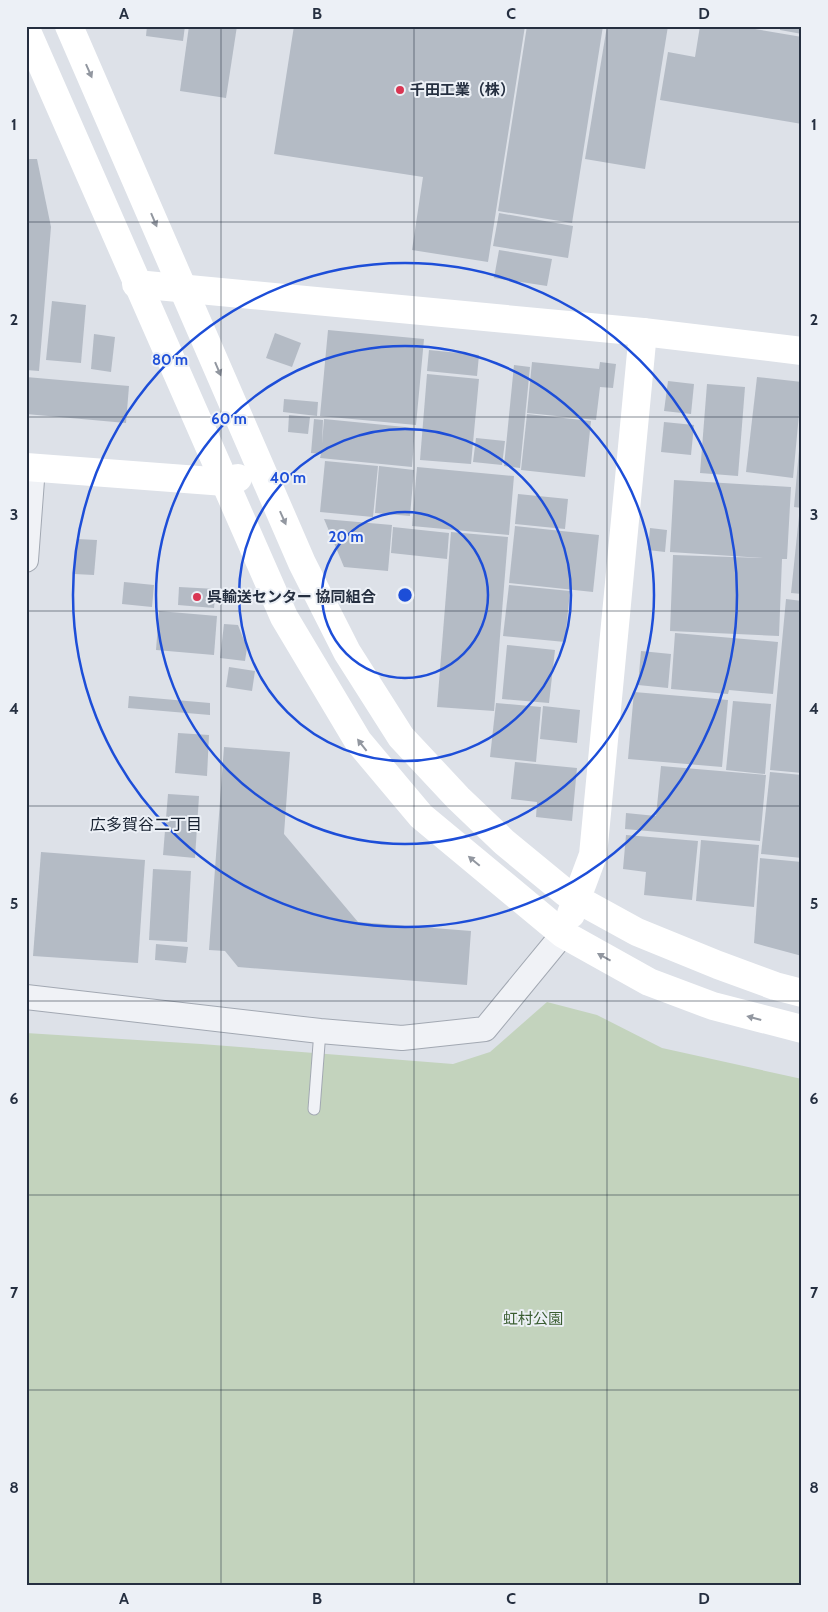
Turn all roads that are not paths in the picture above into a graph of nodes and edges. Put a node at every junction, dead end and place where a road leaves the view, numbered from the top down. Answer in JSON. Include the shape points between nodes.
{"nodes":[{"id":1,"x":69,"y":26,"type":"edge"},
{"id":2,"x":26,"y":29,"type":"edge"},
{"id":3,"x":136,"y":284,"type":"junction"},
{"id":4,"x":184,"y":290,"type":"junction"},
{"id":5,"x":642,"y":332,"type":"junction"},
{"id":6,"x":802,"y":351,"type":"edge"},
{"id":7,"x":30,"y":467,"type":"edge"},
{"id":8,"x":261,"y":469,"type":"junction"},
{"id":9,"x":225,"y":482,"type":"junction"},
{"id":10,"x":26,"y":560,"type":"edge"},
{"id":11,"x":578,"y":899,"type":"junction"},
{"id":12,"x":562,"y":934,"type":"junction"},
{"id":13,"x":802,"y":993,"type":"edge"},
{"id":14,"x":26,"y":997,"type":"edge"},
{"id":15,"x":802,"y":1029,"type":"edge"},
{"id":16,"x":320,"y":1031,"type":"junction"},
{"id":17,"x":314,"y":1109,"type":"dead end"}],
"edges":[{"from":1,"to":4,"type":"street","one_way":true},
{"from":2,"to":3,"type":"street"},
{"from":3,"to":4,"type":"street"},
{"from":3,"to":9,"type":"street"},
{"from":4,"to":5,"type":"street"},
{"from":4,"to":8,"type":"street","one_way":true},
{"from":5,"to":6,"type":"street"},
{"from":5,"to":11,"type":"street","via":[[593,855]]},
{"from":7,"to":9,"type":"street"},
{"from":7,"to":10,"type":"street"},
{"from":8,"to":9,"type":"street"},
{"from":8,"to":11,"type":"street","one_way":true,"via":[[302,563],[347,652],[401,737],[504,842],[566,893]]},
{"from":12,"to":9,"type":"street","one_way":true,"via":[[421,816],[358,740],[284,617]]},
{"from":11,"to":12,"type":"street"},
{"from":11,"to":13,"type":"street","via":[[637,932],[718,965]]},
{"from":15,"to":12,"type":"street","one_way":true,"via":[[713,1006],[649,982]]},
{"from":12,"to":16,"type":"street","via":[[485,1029],[402,1038]]},
{"from":14,"to":16,"type":"street"},
{"from":16,"to":17,"type":"lane"}]}
